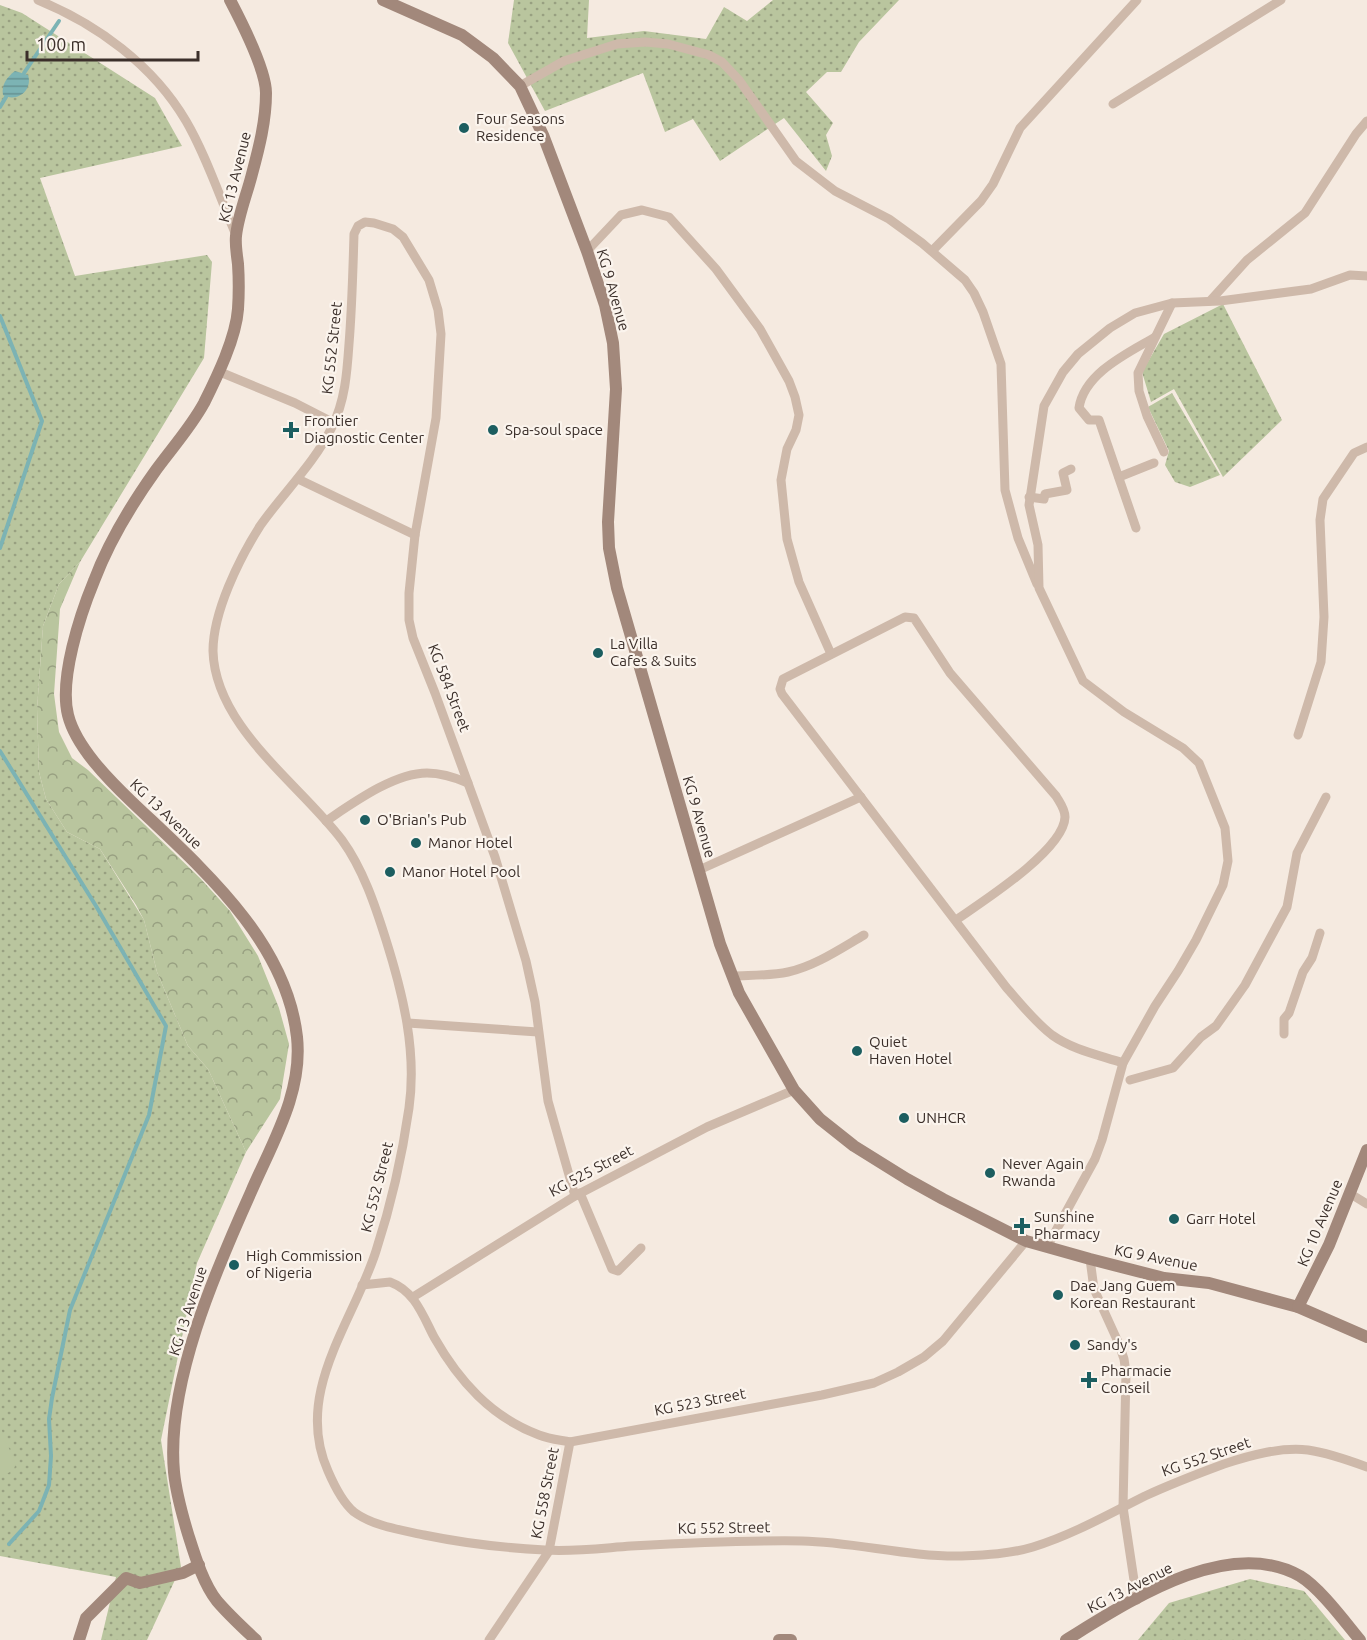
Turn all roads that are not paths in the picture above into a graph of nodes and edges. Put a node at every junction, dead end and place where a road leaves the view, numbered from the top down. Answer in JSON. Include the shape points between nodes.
{"nodes":[{"id":1,"x":38,"y":0,"type":"edge"},
{"id":2,"x":231,"y":0,"type":"edge"},
{"id":3,"x":383,"y":0,"type":"edge"},
{"id":4,"x":1137,"y":0,"type":"edge"},
{"id":5,"x":1281,"y":0,"type":"edge"},
{"id":6,"x":520,"y":86,"type":"junction"},
{"id":7,"x":1113,"y":104,"type":"dead end"},
{"id":8,"x":1367,"y":121,"type":"edge"},
{"id":9,"x":358,"y":226,"type":"joint"},
{"id":10,"x":236,"y":235,"type":"junction"},
{"id":11,"x":587,"y":251,"type":"junction"},
{"id":12,"x":932,"y":251,"type":"junction"},
{"id":13,"x":1367,"y":276,"type":"edge"},
{"id":14,"x":1210,"y":301,"type":"junction"},
{"id":15,"x":1172,"y":303,"type":"junction"},
{"id":16,"x":1155,"y":337,"type":"junction"},
{"id":17,"x":220,"y":372,"type":"junction"},
{"id":18,"x":334,"y":423,"type":"junction"},
{"id":19,"x":1367,"y":447,"type":"edge"},
{"id":20,"x":1164,"y":452,"type":"dead end"},
{"id":21,"x":1154,"y":464,"type":"dead end"},
{"id":22,"x":1071,"y":469,"type":"dead end"},
{"id":23,"x":1119,"y":477,"type":"junction"},
{"id":24,"x":298,"y":479,"type":"junction"},
{"id":25,"x":1029,"y":497,"type":"junction"},
{"id":26,"x":1136,"y":528,"type":"dead end"},
{"id":27,"x":415,"y":535,"type":"junction"},
{"id":28,"x":1039,"y":588,"type":"junction"},
{"id":29,"x":831,"y":654,"type":"junction"},
{"id":30,"x":1298,"y":735,"type":"dead end"},
{"id":31,"x":468,"y":783,"type":"junction"},
{"id":32,"x":861,"y":797,"type":"junction"},
{"id":33,"x":1326,"y":797,"type":"dead end"},
{"id":34,"x":326,"y":821,"type":"junction"},
{"id":35,"x":699,"y":870,"type":"junction"},
{"id":36,"x":956,"y":920,"type":"junction"},
{"id":37,"x":1320,"y":933,"type":"dead end"},
{"id":38,"x":864,"y":935,"type":"dead end"},
{"id":39,"x":732,"y":976,"type":"junction"},
{"id":40,"x":408,"y":1023,"type":"junction"},
{"id":41,"x":538,"y":1032,"type":"junction"},
{"id":42,"x":1284,"y":1034,"type":"dead end"},
{"id":43,"x":1123,"y":1063,"type":"junction"},
{"id":44,"x":1131,"y":1080,"type":"dead end"},
{"id":45,"x":794,"y":1090,"type":"junction"},
{"id":46,"x":1367,"y":1150,"type":"edge"},
{"id":47,"x":1349,"y":1193,"type":"junction"},
{"id":48,"x":578,"y":1194,"type":"junction"},
{"id":49,"x":1367,"y":1204,"type":"edge"},
{"id":50,"x":1026,"y":1240,"type":"junction"},
{"id":51,"x":1047,"y":1247,"type":"junction"},
{"id":52,"x":641,"y":1248,"type":"dead end"},
{"id":53,"x":1090,"y":1259,"type":"junction"},
{"id":54,"x":362,"y":1285,"type":"junction"},
{"id":55,"x":413,"y":1297,"type":"junction"},
{"id":56,"x":1298,"y":1307,"type":"junction"},
{"id":57,"x":1367,"y":1337,"type":"edge"},
{"id":58,"x":570,"y":1442,"type":"junction"},
{"id":59,"x":1367,"y":1467,"type":"edge"},
{"id":60,"x":1124,"y":1507,"type":"junction"},
{"id":61,"x":549,"y":1551,"type":"junction"},
{"id":62,"x":199,"y":1565,"type":"junction"},
{"id":63,"x":1137,"y":1600,"type":"junction"},
{"id":64,"x":79,"y":1640,"type":"edge"},
{"id":65,"x":256,"y":1640,"type":"edge"},
{"id":66,"x":489,"y":1640,"type":"edge"},
{"id":67,"x":779,"y":1640,"type":"edge"},
{"id":68,"x":791,"y":1640,"type":"edge"},
{"id":69,"x":1066,"y":1640,"type":"edge"},
{"id":70,"x":1360,"y":1640,"type":"edge"}],
"edges":[{"from":1,"to":10,"type":"street","via":[[107,36],[145,69],[172,100],[194,137]]},
{"from":2,"to":10,"type":"street","name":"KG 13 Avenue","via":[[266,92],[263,135]]},
{"from":3,"to":6,"type":"street","name":"KG 9 Avenue","via":[[462,34],[494,57]]},
{"from":4,"to":12,"type":"street","via":[[1020,128],[981,201]]},
{"from":5,"to":7,"type":"street"},
{"from":6,"to":11,"type":"street","name":"KG 9 Avenue"},
{"from":6,"to":12,"type":"street","via":[[564,61],[617,44],[668,44],[709,55],[739,80],[796,161],[835,191],[889,219]]},
{"from":8,"to":14,"type":"street","via":[[1305,213],[1247,260]]},
{"from":9,"to":18,"type":"street","name":"KG 552 Street","via":[[354,234],[346,378]]},
{"from":9,"to":27,"type":"street","name":"KG 584 Street","via":[[374,222],[403,237],[429,280],[438,310],[441,334],[436,418]]},
{"from":10,"to":17,"type":"street","name":"KG 13 Avenue","via":[[238,315]]},
{"from":11,"to":29,"type":"street","via":[[621,215],[642,210],[669,217],[716,269],[760,329],[795,397],[796,430],[787,449],[781,480],[787,539],[799,582]]},
{"from":11,"to":35,"type":"street","name":"KG 9 Avenue","via":[[613,343],[616,389],[609,548],[617,588]]},
{"from":12,"to":28,"type":"street","via":[[974,292],[993,336],[1000,364],[1005,490],[1018,538]]},
{"from":13,"to":14,"type":"street","via":[[1350,274],[1311,289]]},
{"from":14,"to":15,"type":"street"},
{"from":15,"to":16,"type":"street"},
{"from":15,"to":25,"type":"street","via":[[1135,313],[1110,328],[1063,372],[1044,406]]},
{"from":16,"to":20,"type":"street","via":[[1138,373],[1139,391]]},
{"from":16,"to":23,"type":"street","via":[[1114,362],[1096,377],[1080,399],[1079,408],[1089,420],[1099,420]]},
{"from":17,"to":18,"type":"street"},
{"from":17,"to":62,"type":"street","name":"KG 13 Avenue","via":[[200,410],[117,528],[79,623],[66,697],[68,717],[95,762],[203,870],[257,936],[290,1001],[297,1039],[290,1104],[217,1269],[180,1388],[174,1428],[174,1470],[180,1508]]},
{"from":18,"to":24,"type":"street","name":"KG 552 Street"},
{"from":19,"to":30,"type":"street","via":[[1354,453],[1323,499],[1321,662]]},
{"from":21,"to":23,"type":"street"},
{"from":22,"to":25,"type":"street","via":[[1063,473],[1067,490],[1044,494],[1044,499]]},
{"from":23,"to":26,"type":"street"},
{"from":24,"to":27,"type":"street"},
{"from":24,"to":34,"type":"street","name":"KG 552 Street","via":[[258,529],[234,574],[220,610],[213,645],[215,671],[242,727]]},
{"from":25,"to":28,"type":"street","via":[[1038,545]]},
{"from":27,"to":31,"type":"street","name":"KG 584 Street","via":[[409,620]]},
{"from":28,"to":43,"type":"street","via":[[1083,681],[1183,748],[1199,763],[1225,828],[1228,861],[1223,885],[1196,940]]},
{"from":29,"to":32,"type":"street","via":[[783,679],[780,689]]},
{"from":29,"to":36,"type":"street","via":[[905,617],[914,618],[950,673],[1062,806],[1065,820],[1053,843],[1003,888]]},
{"from":31,"to":34,"type":"street","via":[[449,775],[410,774]]},
{"from":31,"to":41,"type":"street","name":"KG 584 Street","via":[[526,962]]},
{"from":32,"to":35,"type":"street"},
{"from":32,"to":36,"type":"street"},
{"from":33,"to":44,"type":"street","via":[[1297,853],[1287,908],[1245,985],[1216,1026],[1173,1068]]},
{"from":34,"to":40,"type":"street","name":"KG 552 Street","via":[[359,867],[390,951]]},
{"from":35,"to":39,"type":"street","name":"KG 9 Avenue"},
{"from":36,"to":43,"type":"street","via":[[1006,987],[1052,1035]]},
{"from":37,"to":42,"type":"street","via":[[1284,1019]]},
{"from":38,"to":39,"type":"street","via":[[797,970]]},
{"from":39,"to":45,"type":"street","name":"KG 9 Avenue"},
{"from":40,"to":41,"type":"street"},
{"from":40,"to":54,"type":"street","name":"KG 552 Street","via":[[410,1098],[401,1162],[375,1257]]},
{"from":41,"to":48,"type":"street","name":"KG 584 Street","via":[[548,1101]]},
{"from":43,"to":51,"type":"street","via":[[1095,1159]]},
{"from":45,"to":48,"type":"street","name":"KG 525 Street","via":[[707,1127]]},
{"from":45,"to":50,"type":"street","name":"KG 9 Avenue","via":[[820,1119],[854,1146],[943,1199]]},
{"from":46,"to":47,"type":"street","name":"KG 10 Avenue"},
{"from":47,"to":49,"type":"street"},
{"from":47,"to":56,"type":"street","name":"KG 10 Avenue"},
{"from":48,"to":52,"type":"street","name":"KG 584 Street","via":[[612,1269],[623,1269]]},
{"from":48,"to":55,"type":"street","name":"KG 525 Street"},
{"from":50,"to":51,"type":"street","name":"KG 9 Avenue"},
{"from":50,"to":58,"type":"street","name":"KG 523 Street","via":[[943,1341],[924,1357],[874,1383]]},
{"from":51,"to":53,"type":"street","name":"KG 9 Avenue"},
{"from":53,"to":56,"type":"street","name":"KG 9 Avenue","via":[[1164,1278],[1209,1283]]},
{"from":53,"to":60,"type":"street","via":[[1094,1289],[1124,1359],[1126,1373]]},
{"from":54,"to":55,"type":"street","name":"KG 523 Street","via":[[390,1282]]},
{"from":54,"to":61,"type":"street","name":"KG 552 Street","via":[[324,1372],[318,1400],[321,1453],[345,1501],[354,1512],[400,1530],[448,1540]]},
{"from":55,"to":58,"type":"street","name":"KG 523 Street","via":[[457,1373],[490,1408],[540,1436]]},
{"from":56,"to":57,"type":"street","name":"KG 9 Avenue"},
{"from":58,"to":61,"type":"street","name":"KG 558 Street"},
{"from":59,"to":60,"type":"street","name":"KG 552 Street","via":[[1307,1450],[1282,1450],[1245,1457],[1196,1474]]},
{"from":60,"to":61,"type":"street","name":"KG 552 Street","via":[[1026,1550],[984,1555],[948,1556],[806,1541]]},
{"from":60,"to":63,"type":"street"},
{"from":61,"to":66,"type":"street","name":"KG 558 Street"},
{"from":62,"to":64,"type":"street","via":[[140,1583],[126,1578],[86,1618]]},
{"from":62,"to":65,"type":"street","name":"KG 13 Avenue","via":[[215,1598]]},
{"from":63,"to":69,"type":"street","name":"KG 13 Avenue"},
{"from":63,"to":70,"type":"street","name":"KG 13 Avenue","via":[[1170,1582],[1214,1566],[1239,1563],[1277,1567],[1301,1577]]},
{"from":67,"to":68,"type":"street"}]}
